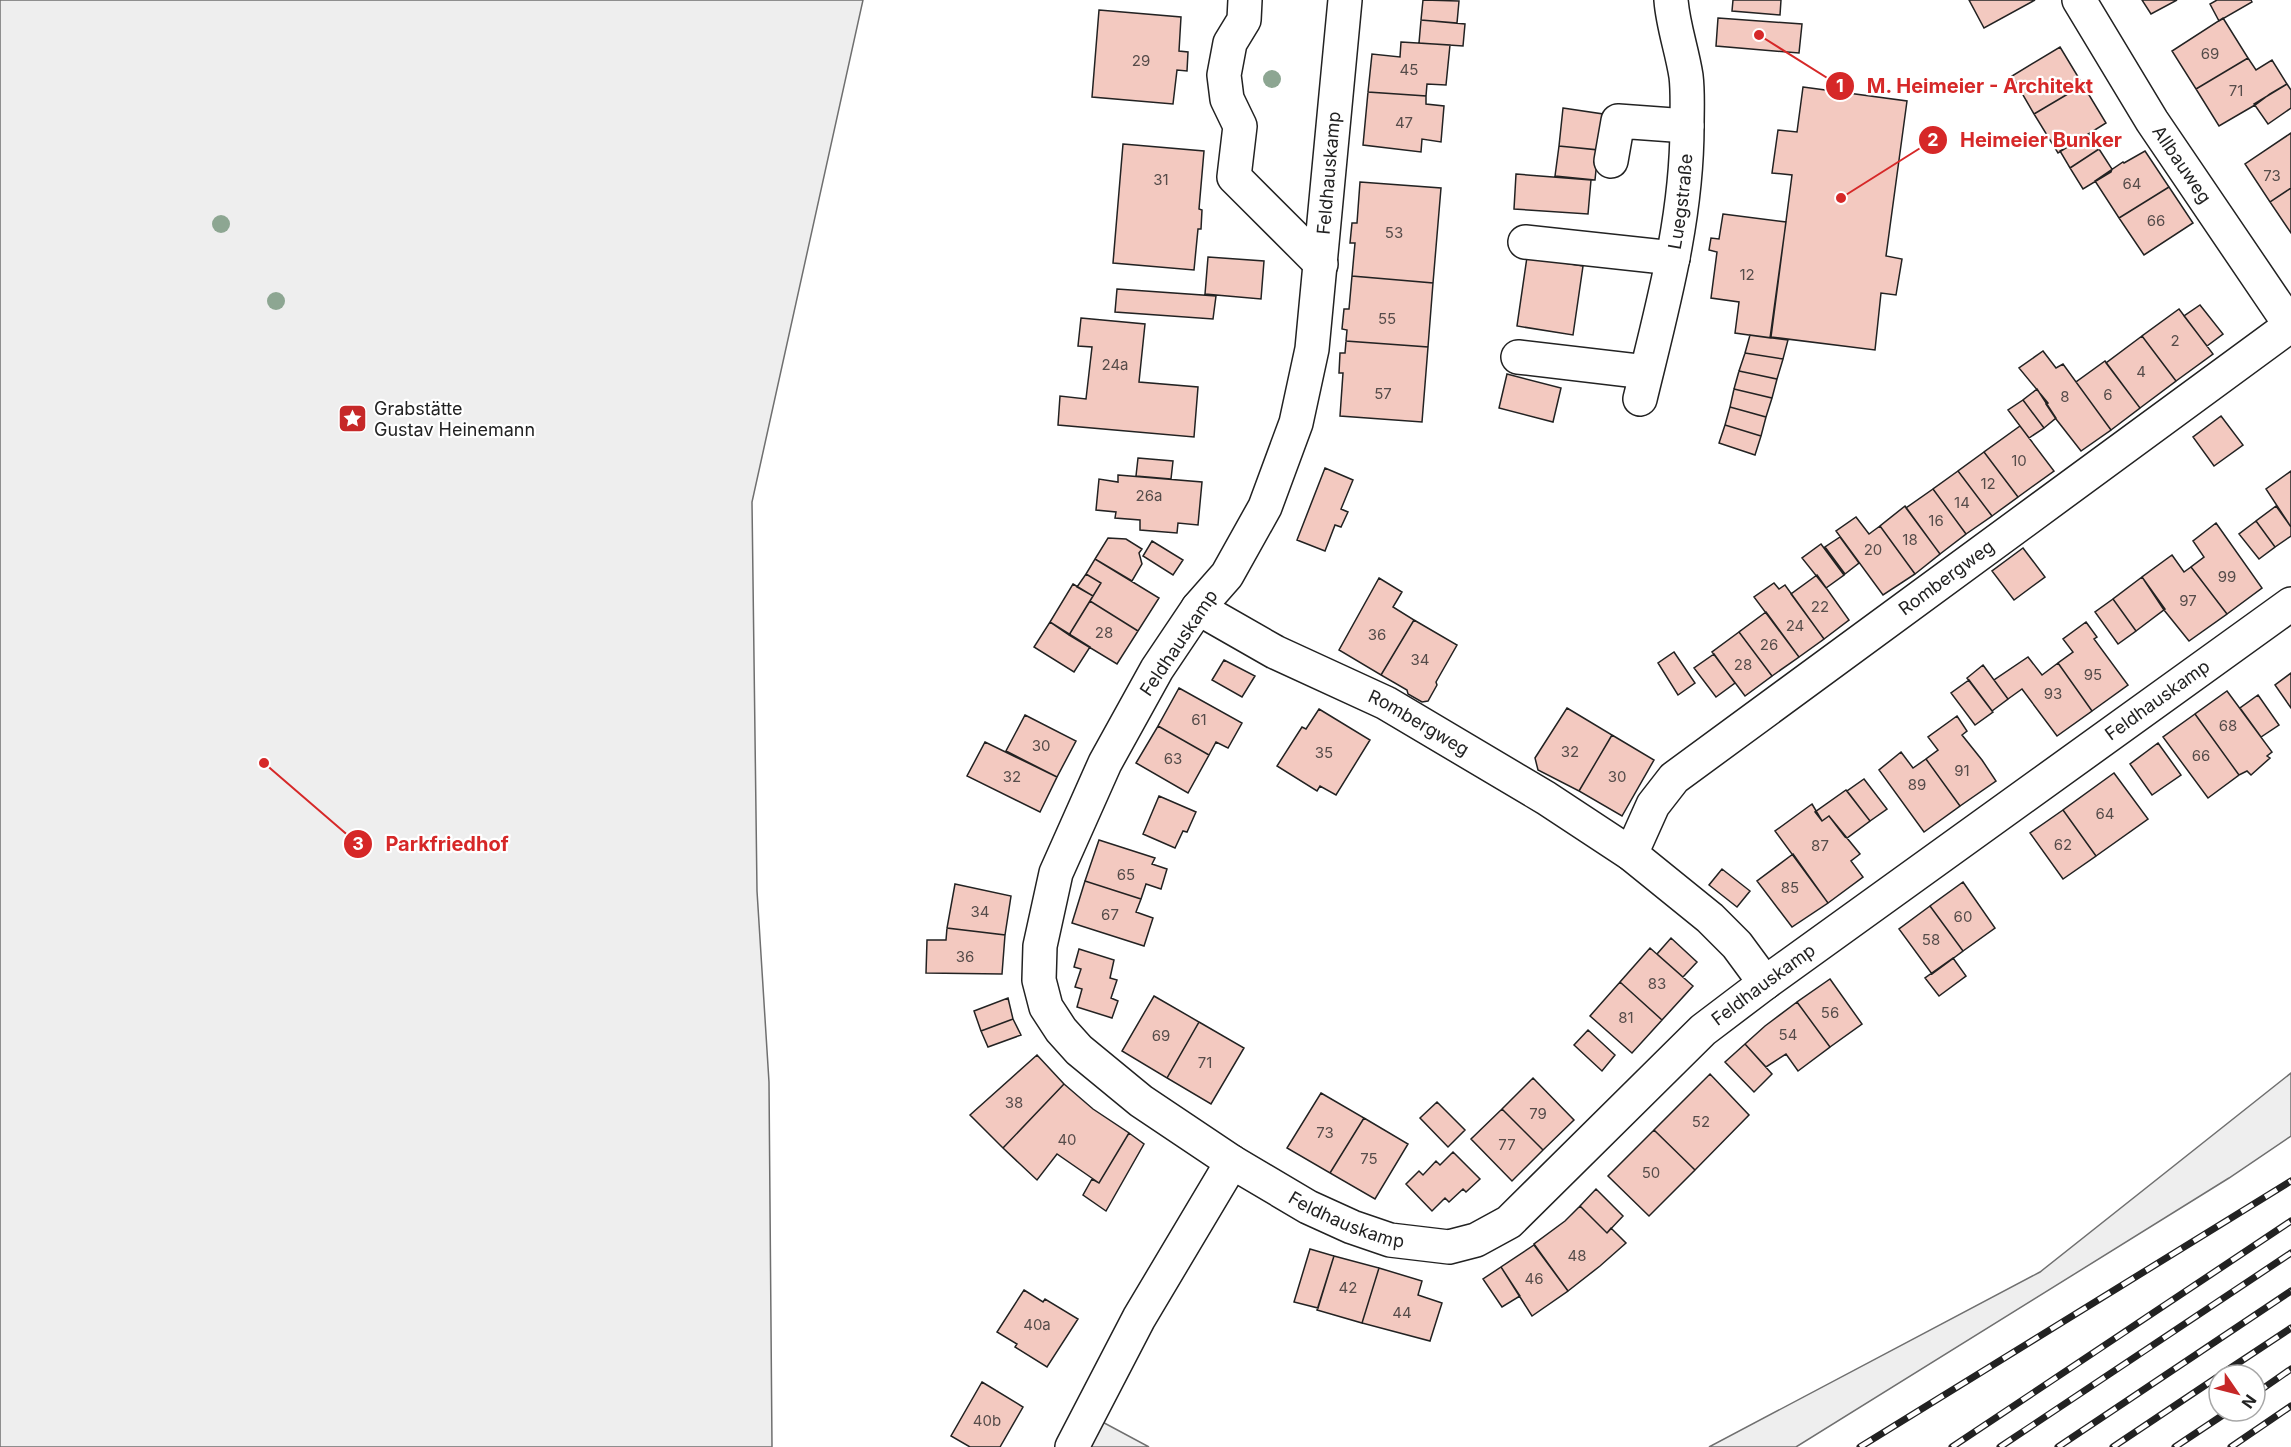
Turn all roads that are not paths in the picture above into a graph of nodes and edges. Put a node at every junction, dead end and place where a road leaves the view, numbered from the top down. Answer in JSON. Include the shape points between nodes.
{"nodes":[{"id":1,"x":1245,"y":0,"type":"edge"},
{"id":2,"x":1345,"y":0,"type":"edge"},
{"id":3,"x":1671,"y":0,"type":"edge"},
{"id":4,"x":2079,"y":0,"type":"edge"},
{"id":5,"x":1687,"y":126,"type":"junction"},
{"id":6,"x":1611,"y":161,"type":"dead end"},
{"id":7,"x":1525,"y":242,"type":"dead end"},
{"id":8,"x":1673,"y":258,"type":"junction"},
{"id":9,"x":1321,"y":264,"type":"junction"},
{"id":10,"x":2291,"y":325,"type":"edge"},
{"id":11,"x":1518,"y":357,"type":"dead end"},
{"id":12,"x":2291,"y":604,"type":"edge"},
{"id":13,"x":1198,"y":608,"type":"junction"},
{"id":14,"x":1631,"y":854,"type":"junction"},
{"id":15,"x":1766,"y":983,"type":"junction"},
{"id":16,"x":1232,"y":1162,"type":"junction"},
{"id":17,"x":1072,"y":1447,"type":"edge"}],
"edges":[{"from":1,"to":9,"type":"street","via":[[1244,20],[1230,43],[1224,75],[1227,99],[1240,126],[1234,177]]},
{"from":2,"to":9,"type":"street","name":"Feldhauskamp"},
{"from":3,"to":5,"type":"street","name":"Luegstraße","via":[[1686,76]]},
{"from":4,"to":10,"type":"street","name":"Allbauweg","via":[[2152,121]]},
{"from":5,"to":6,"type":"street","via":[[1618,121]]},
{"from":5,"to":8,"type":"street","name":"Luegstraße","via":[[1685,188]]},
{"from":7,"to":8,"type":"street"},
{"from":8,"to":11,"type":"street","name":"Luegstraße","via":[[1643,385]]},
{"from":9,"to":13,"type":"street","name":"Feldhauskamp","via":[[1312,349],[1292,434],[1265,507],[1227,576]]},
{"from":10,"to":14,"type":"street","name":"Rombergweg","via":[[1674,778],[1653,805]]},
{"from":12,"to":15,"type":"street","name":"Feldhauskamp"},
{"from":13,"to":14,"type":"street","name":"Rombergweg","via":[[1275,652],[1386,703],[1546,798]]},
{"from":13,"to":16,"type":"street","name":"Feldhauskamp","via":[[1157,669],[1106,763],[1056,873],[1040,946],[1039,980],[1046,1007],[1078,1050],[1141,1101]]},
{"from":14,"to":15,"type":"street","name":"Rombergweg","via":[[1710,918]]},
{"from":15,"to":16,"type":"street","name":"Feldhauskamp","via":[[1703,1030],[1509,1222],[1476,1240],[1449,1248],[1390,1240],[1308,1207]]},
{"from":16,"to":17,"type":"street","via":[[1139,1318]]}]}
